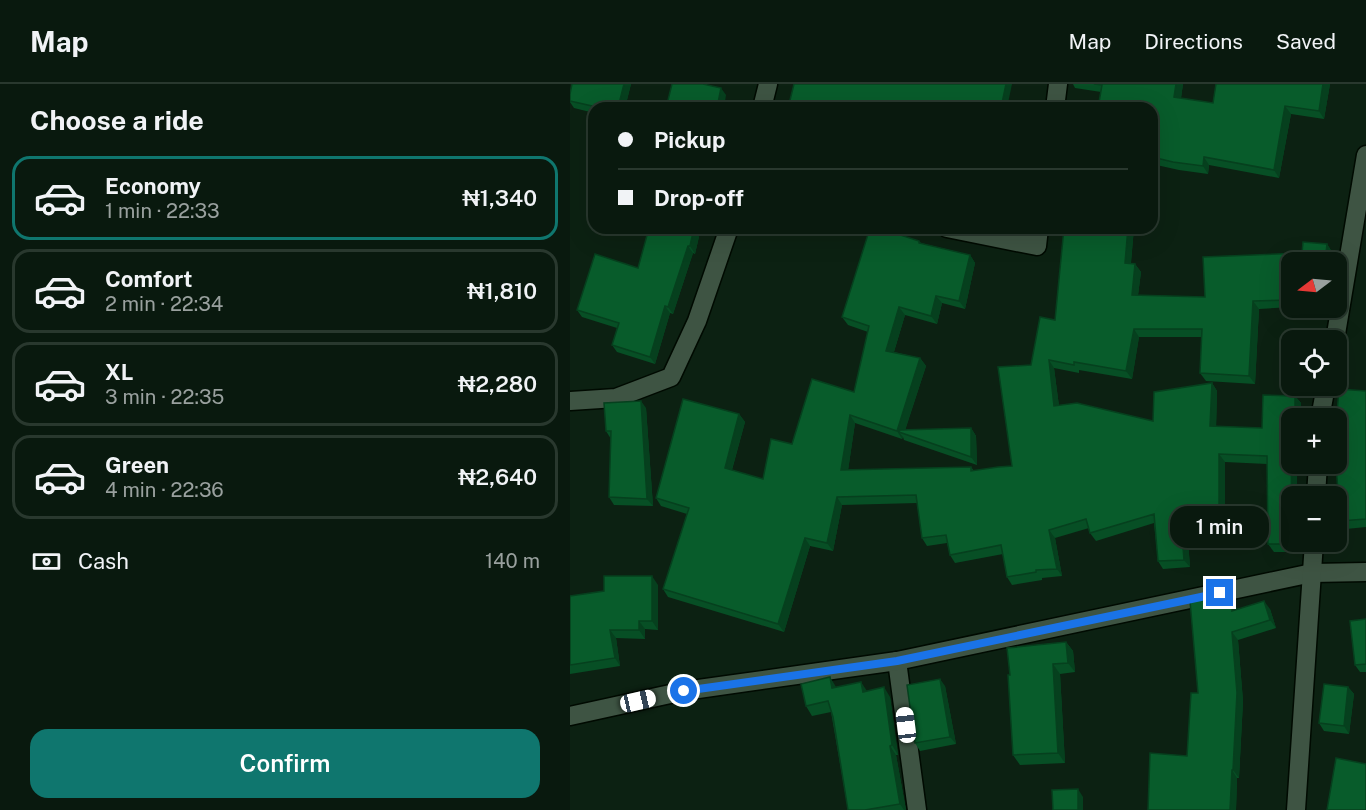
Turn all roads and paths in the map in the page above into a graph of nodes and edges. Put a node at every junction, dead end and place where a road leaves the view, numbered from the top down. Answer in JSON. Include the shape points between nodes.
{"nodes":[{"id":1,"x":768,"y":84,"type":"edge"},
{"id":2,"x":1058,"y":84,"type":"edge"},
{"id":3,"x":764,"y":102,"type":"edge"},
{"id":4,"x":1056,"y":102,"type":"edge"},
{"id":5,"x":1366,"y":155,"type":"edge"},
{"id":6,"x":727,"y":234,"type":"edge"},
{"id":7,"x":977,"y":234,"type":"edge"},
{"id":8,"x":1038,"y":234,"type":"edge"},
{"id":9,"x":1337,"y":330,"type":"edge"},
{"id":10,"x":570,"y":401,"type":"edge"},
{"id":11,"x":1313,"y":552,"type":"edge"},
{"id":12,"x":1366,"y":572,"type":"edge"},
{"id":13,"x":1312,"y":573,"type":"junction"},
{"id":14,"x":897,"y":661,"type":"junction"},
{"id":15,"x":570,"y":717,"type":"edge"},
{"id":16,"x":917,"y":810,"type":"edge"},
{"id":17,"x":1296,"y":810,"type":"edge"}],
"edges":[{"from":1,"to":3,"type":"street"},
{"from":2,"to":4,"type":"street"},
{"from":5,"to":9,"type":"street"},
{"from":6,"to":10,"type":"street","via":[[697,321],[671,376],[616,398]]},
{"from":7,"to":8,"type":"street","via":[[1037,246]]},
{"from":11,"to":13,"type":"street"},
{"from":12,"to":13,"type":"street"},
{"from":13,"to":14,"type":"street"},
{"from":13,"to":17,"type":"street"},
{"from":14,"to":15,"type":"street","via":[[684,691]]},
{"from":14,"to":16,"type":"street"}]}
